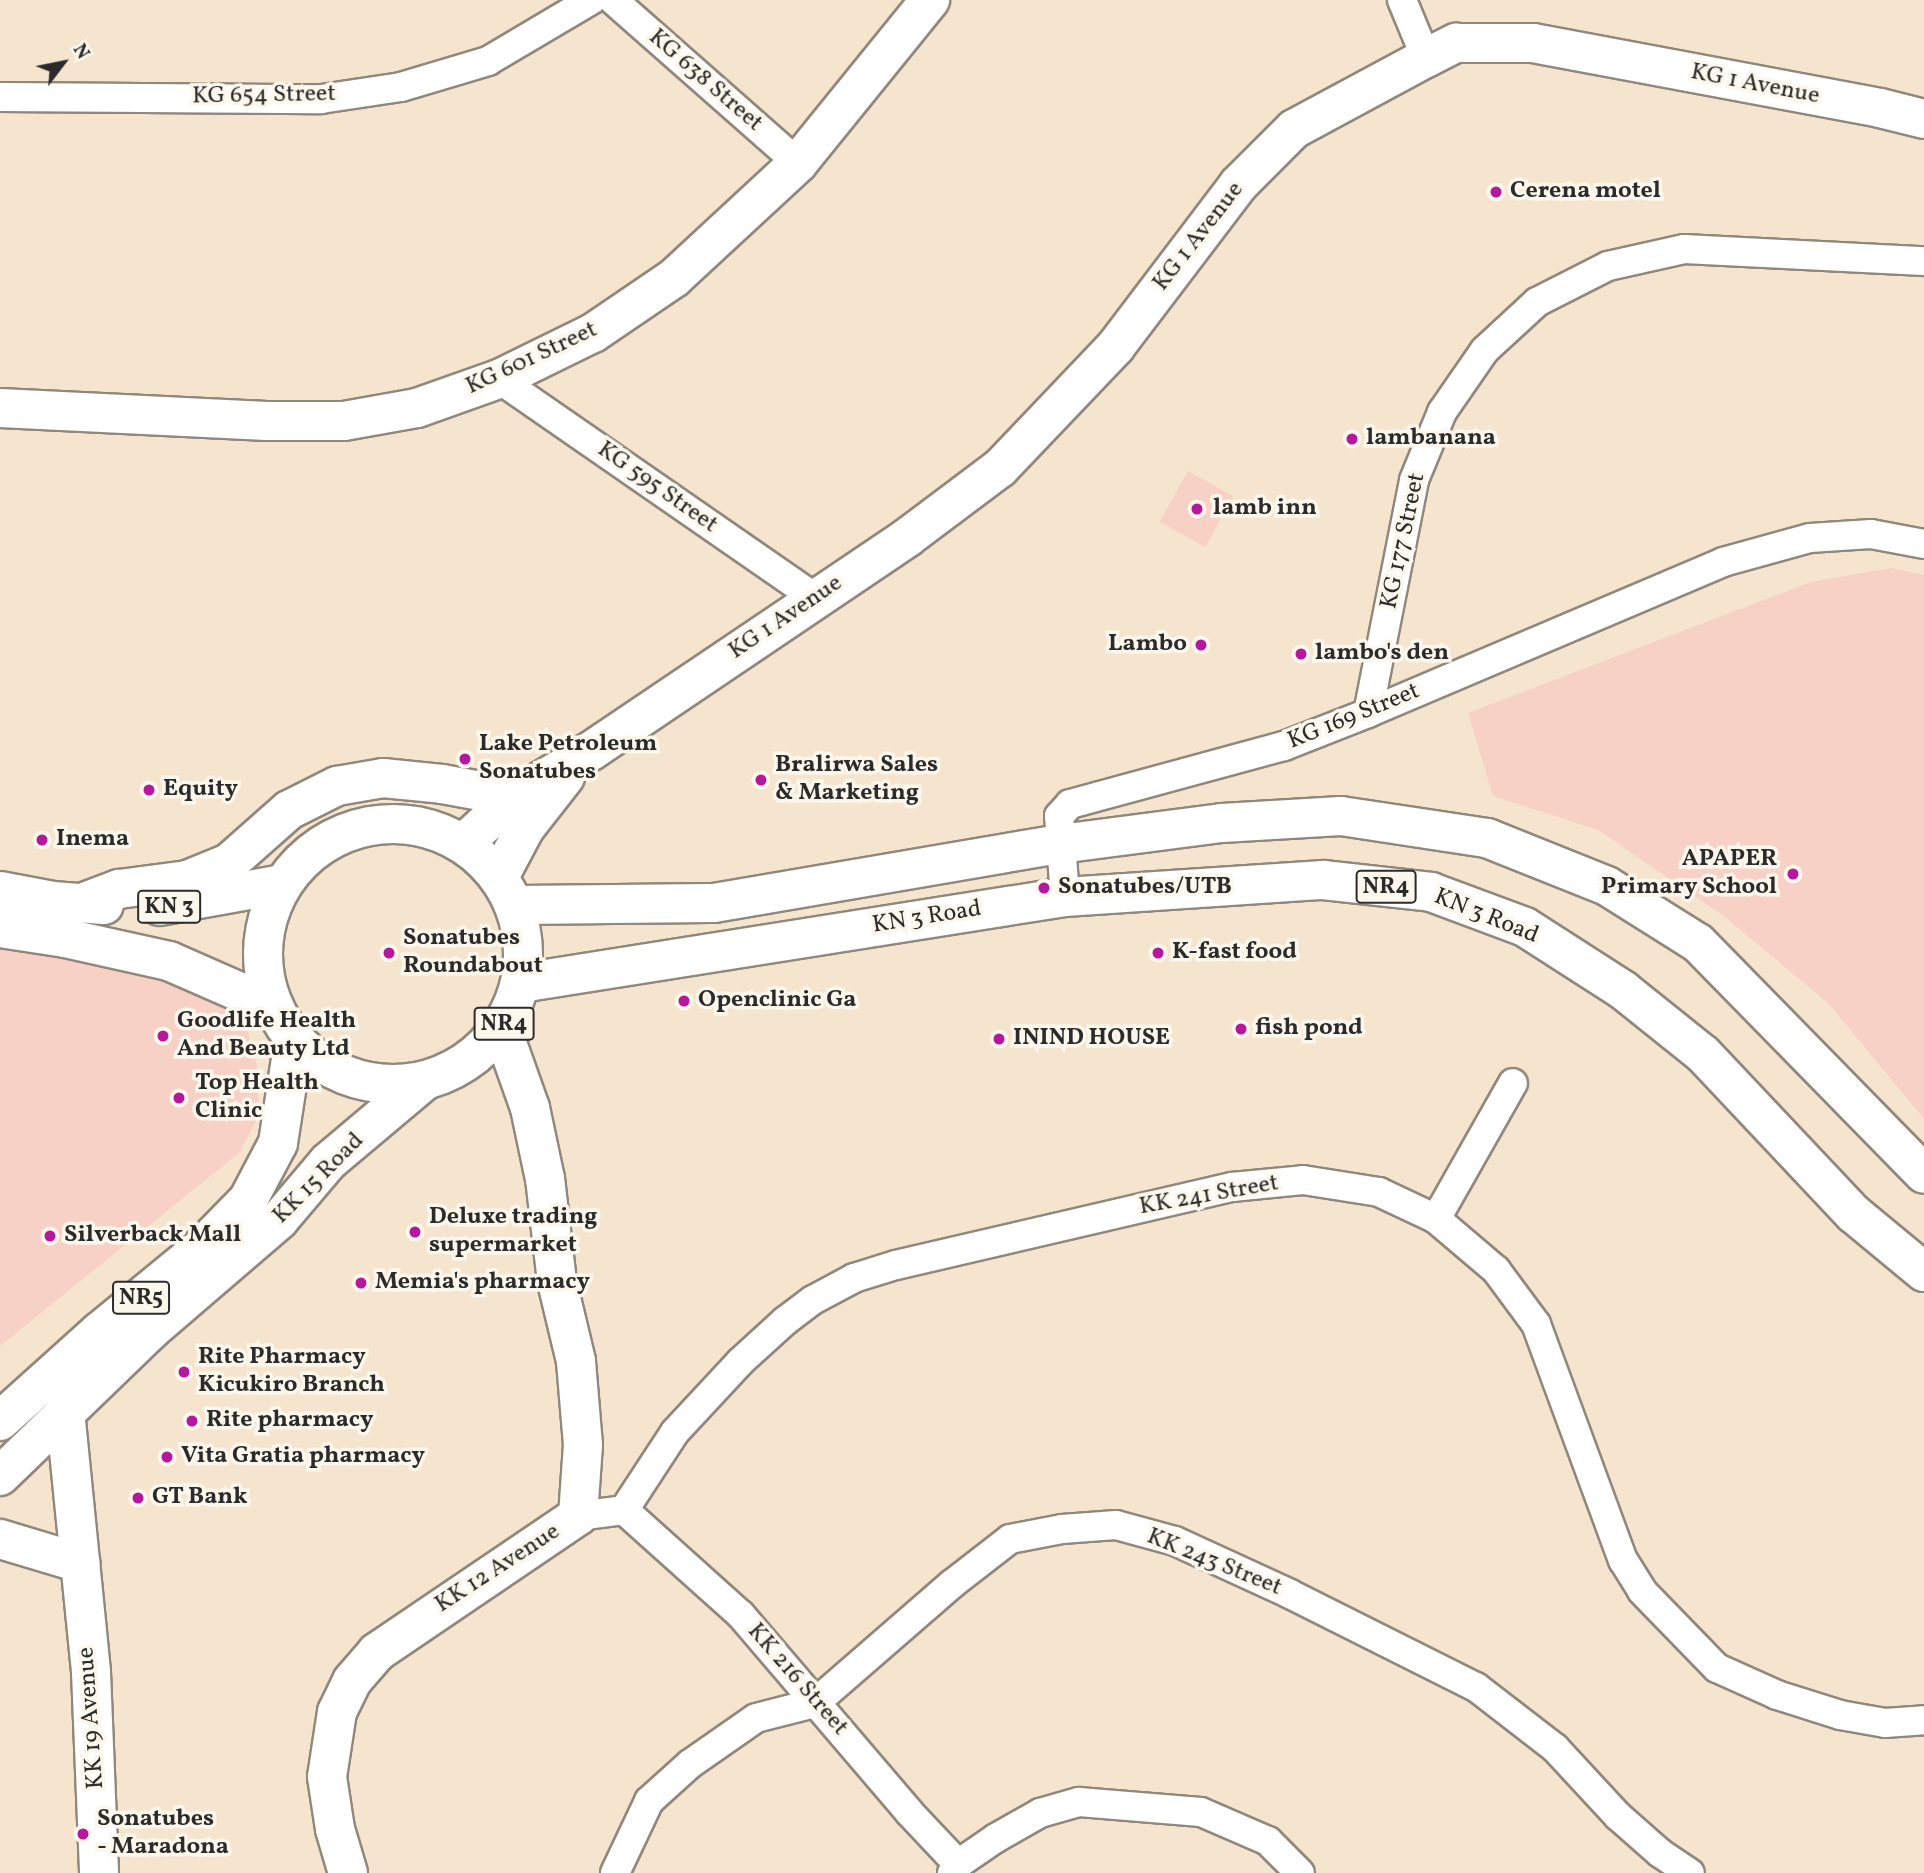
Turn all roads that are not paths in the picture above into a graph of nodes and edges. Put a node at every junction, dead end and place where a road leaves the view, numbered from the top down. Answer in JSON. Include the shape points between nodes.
{"nodes":[{"id":1,"x":591,"y":0,"type":"edge"},
{"id":2,"x":613,"y":0,"type":"edge"},
{"id":3,"x":930,"y":0,"type":"edge"},
{"id":4,"x":1402,"y":0,"type":"edge"},
{"id":5,"x":1426,"y":58,"type":"junction"},
{"id":6,"x":0,"y":97,"type":"edge"},
{"id":7,"x":1924,"y":119,"type":"edge"},
{"id":8,"x":798,"y":163,"type":"junction"},
{"id":9,"x":1924,"y":261,"type":"edge"},
{"id":10,"x":499,"y":379,"type":"junction"},
{"id":11,"x":0,"y":408,"type":"edge"},
{"id":12,"x":1924,"y":544,"type":"edge"},
{"id":13,"x":814,"y":597,"type":"junction"},
{"id":14,"x":1368,"y":713,"type":"junction"},
{"id":15,"x":591,"y":751,"type":"junction"},
{"id":16,"x":514,"y":797,"type":"junction"},
{"id":17,"x":464,"y":843,"type":"junction"},
{"id":18,"x":1060,"y":844,"type":"junction"},
{"id":19,"x":282,"y":884,"type":"junction"},
{"id":20,"x":0,"y":891,"type":"edge"},
{"id":21,"x":507,"y":891,"type":"junction"},
{"id":22,"x":1065,"y":897,"type":"junction"},
{"id":23,"x":66,"y":914,"type":"junction"},
{"id":24,"x":0,"y":928,"type":"edge"},
{"id":25,"x":521,"y":983,"type":"junction"},
{"id":26,"x":274,"y":1007,"type":"junction"},
{"id":27,"x":502,"y":1029,"type":"junction"},
{"id":28,"x":295,"y":1040,"type":"junction"},
{"id":29,"x":423,"y":1083,"type":"junction"},
{"id":30,"x":1513,"y":1083,"type":"dead end"},
{"id":31,"x":1924,"y":1174,"type":"edge"},
{"id":32,"x":1436,"y":1219,"type":"junction"},
{"id":33,"x":1924,"y":1272,"type":"edge"},
{"id":34,"x":65,"y":1411,"type":"junction"},
{"id":35,"x":0,"y":1421,"type":"edge"},
{"id":36,"x":0,"y":1476,"type":"edge"},
{"id":37,"x":624,"y":1510,"type":"junction"},
{"id":38,"x":578,"y":1516,"type":"junction"},
{"id":39,"x":0,"y":1539,"type":"edge"},
{"id":40,"x":80,"y":1563,"type":"junction"},
{"id":41,"x":815,"y":1703,"type":"junction"},
{"id":42,"x":1924,"y":1720,"type":"edge"},
{"id":43,"x":955,"y":1868,"type":"edge"},
{"id":44,"x":99,"y":1873,"type":"edge"},
{"id":45,"x":348,"y":1873,"type":"edge"},
{"id":46,"x":615,"y":1873,"type":"edge"},
{"id":47,"x":1300,"y":1873,"type":"edge"},
{"id":48,"x":1690,"y":1873,"type":"edge"}],
"edges":[{"from":1,"to":6,"type":"street","name":"KG 654 Street","via":[[488,61],[401,87],[321,99]]},
{"from":2,"to":8,"type":"street","name":"KG 638 Street"},
{"from":3,"to":8,"type":"main road","name":"KG 601 Street"},
{"from":4,"to":5,"type":"street"},
{"from":5,"to":7,"type":"main road","name":"KG 1 Avenue","via":[[1456,43],[1533,43]]},
{"from":5,"to":13,"type":"main road","name":"KG 1 Avenue","via":[[1294,129],[1238,185],[1116,346],[1000,468],[908,537]]},
{"from":8,"to":10,"type":"main road","name":"KG 601 Street","via":[[674,278],[593,333]]},
{"from":9,"to":14,"type":"street","name":"KG 177 Street","via":[[1684,249],[1608,266],[1537,302],[1485,350],[1442,412],[1418,469]]},
{"from":10,"to":11,"type":"main road","name":"KG 601 Street","via":[[418,408],[344,421]]},
{"from":10,"to":13,"type":"street","name":"KG 595 Street"},
{"from":12,"to":14,"type":"street","name":"KG 169 Street","via":[[1871,534],[1810,538],[1723,562]]},
{"from":13,"to":15,"type":"main road","name":"KG 1 Avenue"},
{"from":14,"to":18,"type":"street","name":"KG 169 Street","via":[[1284,746],[1070,804],[1059,816]]},
{"from":15,"to":16,"type":"main road","name":"KG 1 Avenue"},
{"from":15,"to":21,"type":"main road","name":"KG 1 Avenue","via":[[532,819]]},
{"from":16,"to":17,"type":"main road","name":"KG 1 Avenue"},
{"from":16,"to":23,"type":"main road","via":[[383,778],[337,786],[289,810],[229,863],[187,880],[119,889]]},
{"from":17,"to":19,"type":"main road","number":"NR4","via":[[430,828],[393,822],[346,832],[310,853]]},
{"from":17,"to":21,"type":"main road","number":"NR4"},
{"from":18,"to":21,"type":"main road","name":"KN 3 Road","via":[[714,903]]},
{"from":18,"to":22,"type":"street","name":"KG 169 Street"},
{"from":18,"to":31,"type":"main road","name":"KN 3 Road","via":[[1222,823],[1340,816],[1487,838],[1545,860],[1607,886],[1698,943]]},
{"from":19,"to":23,"type":"main road","number":"KN 3","via":[[172,907]]},
{"from":19,"to":26,"type":"main road","number":"NR4","via":[[266,924],[263,966]]},
{"from":20,"to":23,"type":"main road"},
{"from":21,"to":25,"type":"main road","number":"NR4","via":[[524,944]]},
{"from":22,"to":25,"type":"main road","name":"KN 3 Road","number":"NR4"},
{"from":22,"to":33,"type":"main road","name":"KN 3 Road","number":"NR4","via":[[1323,880],[1431,892],[1525,927],[1623,990],[1703,1054],[1854,1214]]},
{"from":23,"to":24,"type":"main road"},
{"from":23,"to":26,"type":"main road","number":"KN 3"},
{"from":25,"to":27,"type":"main road","number":"NR4"},
{"from":26,"to":28,"type":"main road","number":"NR4"},
{"from":27,"to":29,"type":"main road","number":"NR4","via":[[468,1063]]},
{"from":27,"to":38,"type":"main road","name":"KK 12 Avenue","via":[[530,1108],[545,1179],[557,1282],[576,1361],[583,1445]]},
{"from":28,"to":29,"type":"main road","number":"NR4","via":[[331,1070],[376,1085]]},
{"from":28,"to":35,"type":"main road","name":"KK 15 Road","number":"NR5","via":[[278,1143],[248,1200],[199,1250]]},
{"from":29,"to":34,"type":"main road","name":"KK 15 Road","number":"NR5","via":[[328,1162],[279,1220]]},
{"from":30,"to":32,"type":"street"},
{"from":32,"to":37,"type":"street","name":"KK 241 Street","via":[[1379,1192],[1303,1180],[1232,1187],[896,1265],[854,1279],[813,1300],[740,1362],[674,1432]]},
{"from":32,"to":42,"type":"street","name":"KK 241 Street","via":[[1496,1270],[1536,1324],[1623,1560],[1642,1591],[1717,1668],[1777,1695],[1839,1715],[1885,1723]]},
{"from":34,"to":36,"type":"main road","name":"KK 15 Road","number":"NR5"},
{"from":34,"to":40,"type":"main road","name":"KK 19 Avenue"},
{"from":37,"to":38,"type":"street"},
{"from":37,"to":41,"type":"street","name":"KK 216 Street","via":[[741,1615]]},
{"from":38,"to":45,"type":"main road","name":"KK 12 Avenue","via":[[377,1652],[352,1681],[337,1712],[327,1777]]},
{"from":39,"to":40,"type":"main road"},
{"from":40,"to":44,"type":"main road","name":"KK 19 Avenue","via":[[91,1672]]},
{"from":41,"to":43,"type":"street","name":"KK 216 Street"},
{"from":41,"to":46,"type":"street","name":"KK 243 Street","via":[[756,1718],[690,1764],[649,1801]]},
{"from":41,"to":48,"type":"street","name":"KK 243 Street","via":[[1010,1539],[1116,1525],[1175,1541],[1476,1687],[1555,1748],[1618,1816]]},
{"from":43,"to":47,"type":"street","via":[[1040,1813],[1079,1802],[1201,1812],[1268,1841]]}]}
